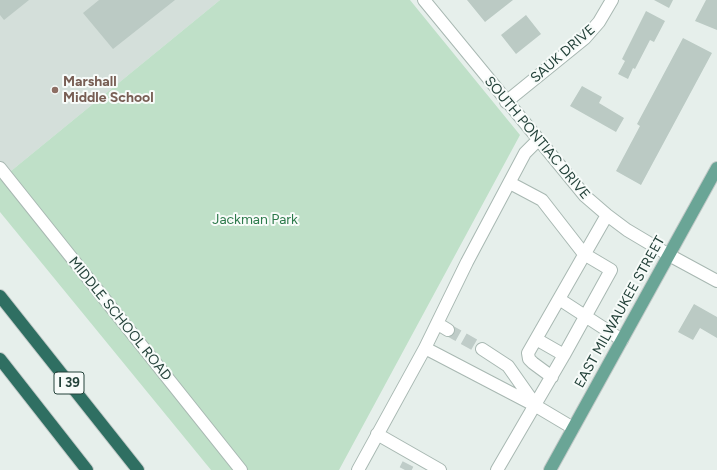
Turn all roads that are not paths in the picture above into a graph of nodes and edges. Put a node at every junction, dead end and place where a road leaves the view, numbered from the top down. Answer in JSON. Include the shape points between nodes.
{"nodes":[{"id":1,"x":424,"y":0,"type":"edge"},
{"id":2,"x":612,"y":0,"type":"edge"},
{"id":3,"x":506,"y":102,"type":"junction"},
{"id":4,"x":538,"y":140,"type":"junction"},
{"id":5,"x":0,"y":168,"type":"edge"},
{"id":6,"x":717,"y":168,"type":"edge"},
{"id":7,"x":510,"y":183,"type":"junction"},
{"id":8,"x":606,"y":216,"type":"junction"},
{"id":9,"x":584,"y":254,"type":"junction"},
{"id":10,"x":669,"y":255,"type":"junction"},
{"id":11,"x":717,"y":281,"type":"edge"},
{"id":12,"x":0,"y":296,"type":"edge"},
{"id":13,"x":559,"y":299,"type":"junction"},
{"id":14,"x":586,"y":315,"type":"junction"},
{"id":15,"x":438,"y":324,"type":"junction"},
{"id":16,"x":448,"y":330,"type":"tunnel mouth"},
{"id":17,"x":536,"y":339,"type":"junction"},
{"id":18,"x":622,"y":340,"type":"junction"},
{"id":19,"x":425,"y":348,"type":"junction"},
{"id":20,"x":482,"y":349,"type":"tunnel mouth"},
{"id":21,"x":564,"y":355,"type":"junction"},
{"id":22,"x":0,"y":359,"type":"edge"},
{"id":23,"x":552,"y":377,"type":"junction"},
{"id":24,"x":536,"y":406,"type":"junction"},
{"id":25,"x":573,"y":428,"type":"junction"},
{"id":26,"x":377,"y":434,"type":"junction"},
{"id":27,"x":424,"y":466,"type":"edge"},
{"id":28,"x":438,"y":469,"type":"edge"},
{"id":29,"x":87,"y":470,"type":"edge"},
{"id":30,"x":138,"y":470,"type":"edge"},
{"id":31,"x":241,"y":470,"type":"edge"},
{"id":32,"x":358,"y":470,"type":"edge"},
{"id":33,"x":497,"y":470,"type":"edge"},
{"id":34,"x":550,"y":470,"type":"edge"}],
"edges":[{"from":1,"to":3,"type":"street","name":"SOUTH PONTIAC DRIVE"},
{"from":2,"to":3,"type":"street","name":"SAUK DRIVE","via":[[586,38]]},
{"from":3,"to":4,"type":"street","name":"SOUTH PONTIAC DRIVE"},
{"from":4,"to":7,"type":"street","via":[[525,152]]},
{"from":4,"to":8,"type":"street","name":"SOUTH PONTIAC DRIVE","via":[[585,196]]},
{"from":5,"to":31,"type":"street","name":"MIDDLE SCHOOL ROAD"},
{"from":6,"to":10,"type":"main road","name":"EAST MILWAUKEE STREET"},
{"from":7,"to":9,"type":"street","via":[[542,200]]},
{"from":7,"to":15,"type":"street"},
{"from":8,"to":9,"type":"street"},
{"from":8,"to":10,"type":"street","name":"SOUTH PONTIAC DRIVE"},
{"from":9,"to":13,"type":"street"},
{"from":9,"to":14,"type":"street","via":[[611,270]]},
{"from":10,"to":11,"type":"street","name":"SOUTH PONTIAC DRIVE"},
{"from":10,"to":18,"type":"main road","name":"EAST MILWAUKEE STREET"},
{"from":12,"to":30,"type":"highway","number":"I 39"},
{"from":13,"to":14,"type":"street"},
{"from":13,"to":17,"type":"street"},
{"from":14,"to":18,"type":"street"},
{"from":14,"to":21,"type":"street"},
{"from":15,"to":16,"type":"street"},
{"from":15,"to":19,"type":"street"},
{"from":17,"to":21,"type":"street"},
{"from":17,"to":23,"type":"street","via":[[528,353],[529,359]]},
{"from":18,"to":25,"type":"main road","name":"EAST MILWAUKEE STREET"},
{"from":19,"to":24,"type":"street"},
{"from":19,"to":26,"type":"street"},
{"from":20,"to":24,"type":"street","via":[[508,366]]},
{"from":21,"to":23,"type":"street"},
{"from":22,"to":29,"type":"highway","number":"I 39"},
{"from":23,"to":24,"type":"street"},
{"from":24,"to":25,"type":"street"},
{"from":24,"to":33,"type":"street"},
{"from":25,"to":34,"type":"main road","name":"EAST MILWAUKEE STREET"},
{"from":26,"to":27,"type":"street","via":[[411,460]]},
{"from":26,"to":32,"type":"street"},
{"from":27,"to":28,"type":"street"}]}
